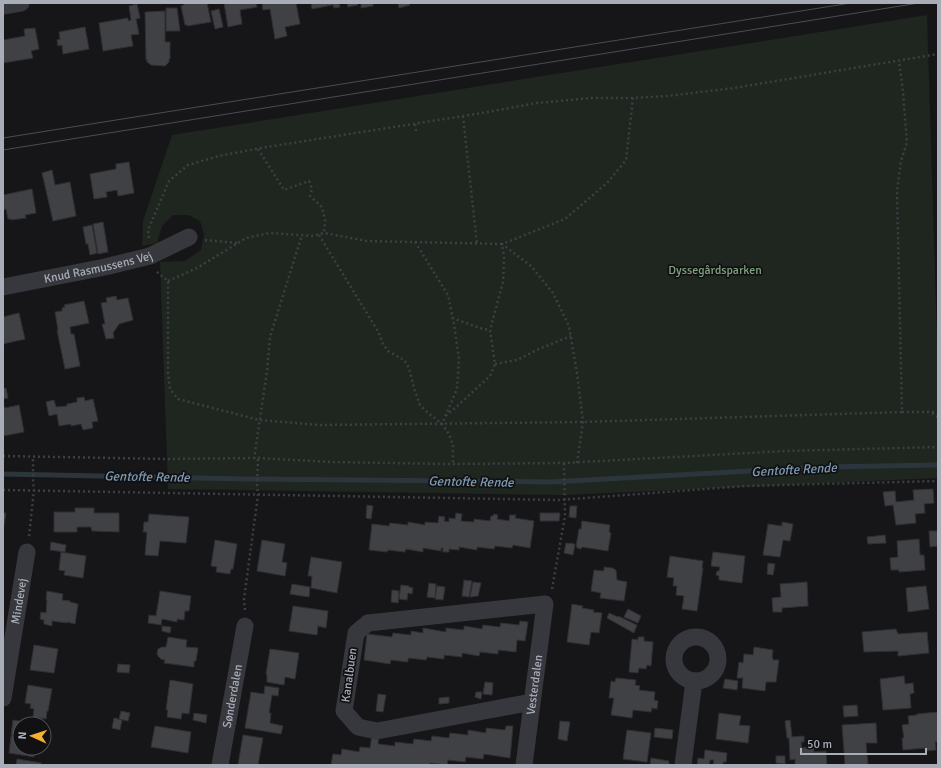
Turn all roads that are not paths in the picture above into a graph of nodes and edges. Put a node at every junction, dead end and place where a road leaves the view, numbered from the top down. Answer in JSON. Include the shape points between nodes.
{"nodes":[{"id":1,"x":21,"y":3,"type":"edge"},
{"id":2,"x":3,"y":6,"type":"edge"},
{"id":3,"x":189,"y":238,"type":"road end"},
{"id":4,"x":3,"y":287,"type":"edge"},
{"id":5,"x":28,"y":552,"type":"road end"},
{"id":6,"x":545,"y":604,"type":"joint"},
{"id":7,"x":245,"y":626,"type":"road end"},
{"id":8,"x":694,"y":681,"type":"dead end"},
{"id":9,"x":3,"y":698,"type":"edge"},
{"id":10,"x":532,"y":702,"type":"junction"},
{"id":11,"x":220,"y":765,"type":"edge"},
{"id":12,"x":524,"y":765,"type":"edge"},
{"id":13,"x":683,"y":765,"type":"edge"}],
"edges":[{"from":1,"to":2,"type":"street"},
{"from":3,"to":4,"type":"street","name":"Knud Rasmussens Vej","via":[[150,256]]},
{"from":5,"to":9,"type":"street","name":"Mindevej"},
{"from":6,"to":10,"type":"street","name":"Vesterdalen"},
{"from":6,"to":10,"type":"street","name":"Kanalbuen","via":[[368,623],[356,633],[344,711],[358,727],[377,731]]},
{"from":7,"to":11,"type":"street","name":"Sønderdalen"},
{"from":8,"to":13,"type":"street"},
{"from":10,"to":12,"type":"street","name":"Vesterdalen"}]}
